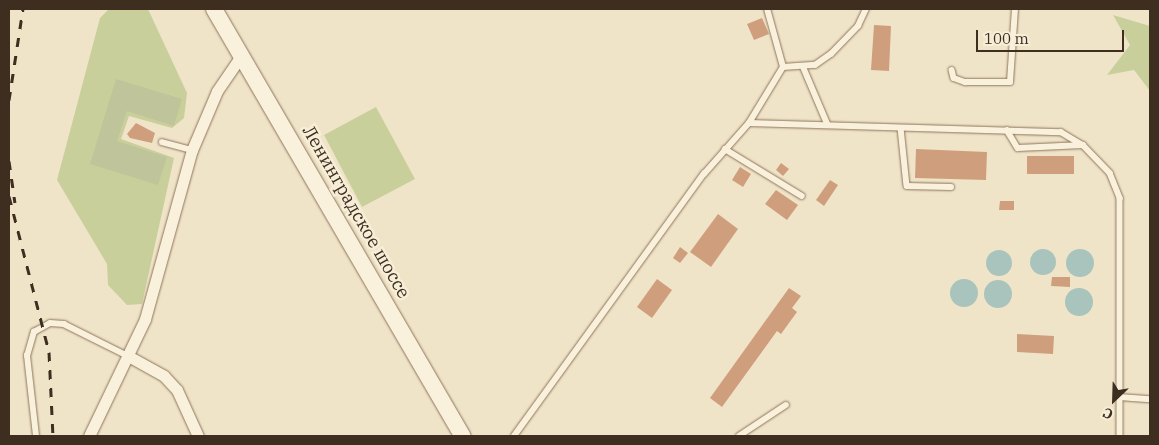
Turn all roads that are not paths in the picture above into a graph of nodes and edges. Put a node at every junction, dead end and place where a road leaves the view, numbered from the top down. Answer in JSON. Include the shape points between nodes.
{"nodes":[{"id":1,"x":214,"y":9,"type":"edge"},
{"id":2,"x":767,"y":9,"type":"edge"},
{"id":3,"x":866,"y":9,"type":"edge"},
{"id":4,"x":1015,"y":9,"type":"edge"},
{"id":5,"x":241,"y":56,"type":"junction"},
{"id":6,"x":803,"y":66,"type":"junction"},
{"id":7,"x":783,"y":67,"type":"junction"},
{"id":8,"x":952,"y":70,"type":"dead end"},
{"id":9,"x":749,"y":123,"type":"junction"},
{"id":10,"x":828,"y":125,"type":"junction"},
{"id":11,"x":901,"y":128,"type":"junction"},
{"id":12,"x":1007,"y":130,"type":"junction"},
{"id":13,"x":162,"y":142,"type":"dead end"},
{"id":14,"x":1083,"y":145,"type":"junction"},
{"id":15,"x":725,"y":149,"type":"junction"},
{"id":16,"x":192,"y":150,"type":"junction"},
{"id":17,"x":951,"y":187,"type":"dead end"},
{"id":18,"x":802,"y":196,"type":"dead end"},
{"id":19,"x":130,"y":357,"type":"junction"},
{"id":20,"x":1119,"y":397,"type":"junction"},
{"id":21,"x":1150,"y":399,"type":"edge"},
{"id":22,"x":786,"y":404,"type":"dead end"},
{"id":23,"x":36,"y":436,"type":"edge"},
{"id":24,"x":89,"y":436,"type":"edge"},
{"id":25,"x":198,"y":436,"type":"edge"},
{"id":26,"x":463,"y":436,"type":"edge"},
{"id":27,"x":514,"y":436,"type":"edge"},
{"id":28,"x":739,"y":436,"type":"edge"},
{"id":29,"x":1120,"y":436,"type":"edge"}],
"edges":[{"from":1,"to":5,"type":"main road","name":"Ленинградское шоссе"},
{"from":2,"to":7,"type":"lane"},
{"from":3,"to":6,"type":"lane","via":[[858,26],[831,54]]},
{"from":4,"to":8,"type":"lane","via":[[1010,82],[965,82],[954,78]]},
{"from":5,"to":16,"type":"street","via":[[216,90]]},
{"from":5,"to":26,"type":"main road","name":"Ленинградское шоссе"},
{"from":6,"to":7,"type":"lane"},
{"from":6,"to":10,"type":"lane"},
{"from":7,"to":9,"type":"lane"},
{"from":9,"to":10,"type":"lane"},
{"from":9,"to":15,"type":"lane"},
{"from":10,"to":11,"type":"lane"},
{"from":11,"to":12,"type":"lane"},
{"from":11,"to":17,"type":"lane","via":[[907,186]]},
{"from":12,"to":14,"type":"lane","via":[[1061,132]]},
{"from":12,"to":14,"type":"lane","via":[[1018,148]]},
{"from":13,"to":16,"type":"lane"},
{"from":14,"to":20,"type":"lane","via":[[1110,173],[1120,198]]},
{"from":15,"to":18,"type":"lane"},
{"from":15,"to":27,"type":"lane"},
{"from":16,"to":19,"type":"street","via":[[156,287]]},
{"from":19,"to":23,"type":"lane","via":[[64,324],[50,323],[34,332],[27,356]]},
{"from":19,"to":24,"type":"street"},
{"from":19,"to":25,"type":"street","via":[[164,376],[177,390]]},
{"from":20,"to":21,"type":"lane"},
{"from":20,"to":29,"type":"lane"},
{"from":22,"to":28,"type":"lane"}]}
